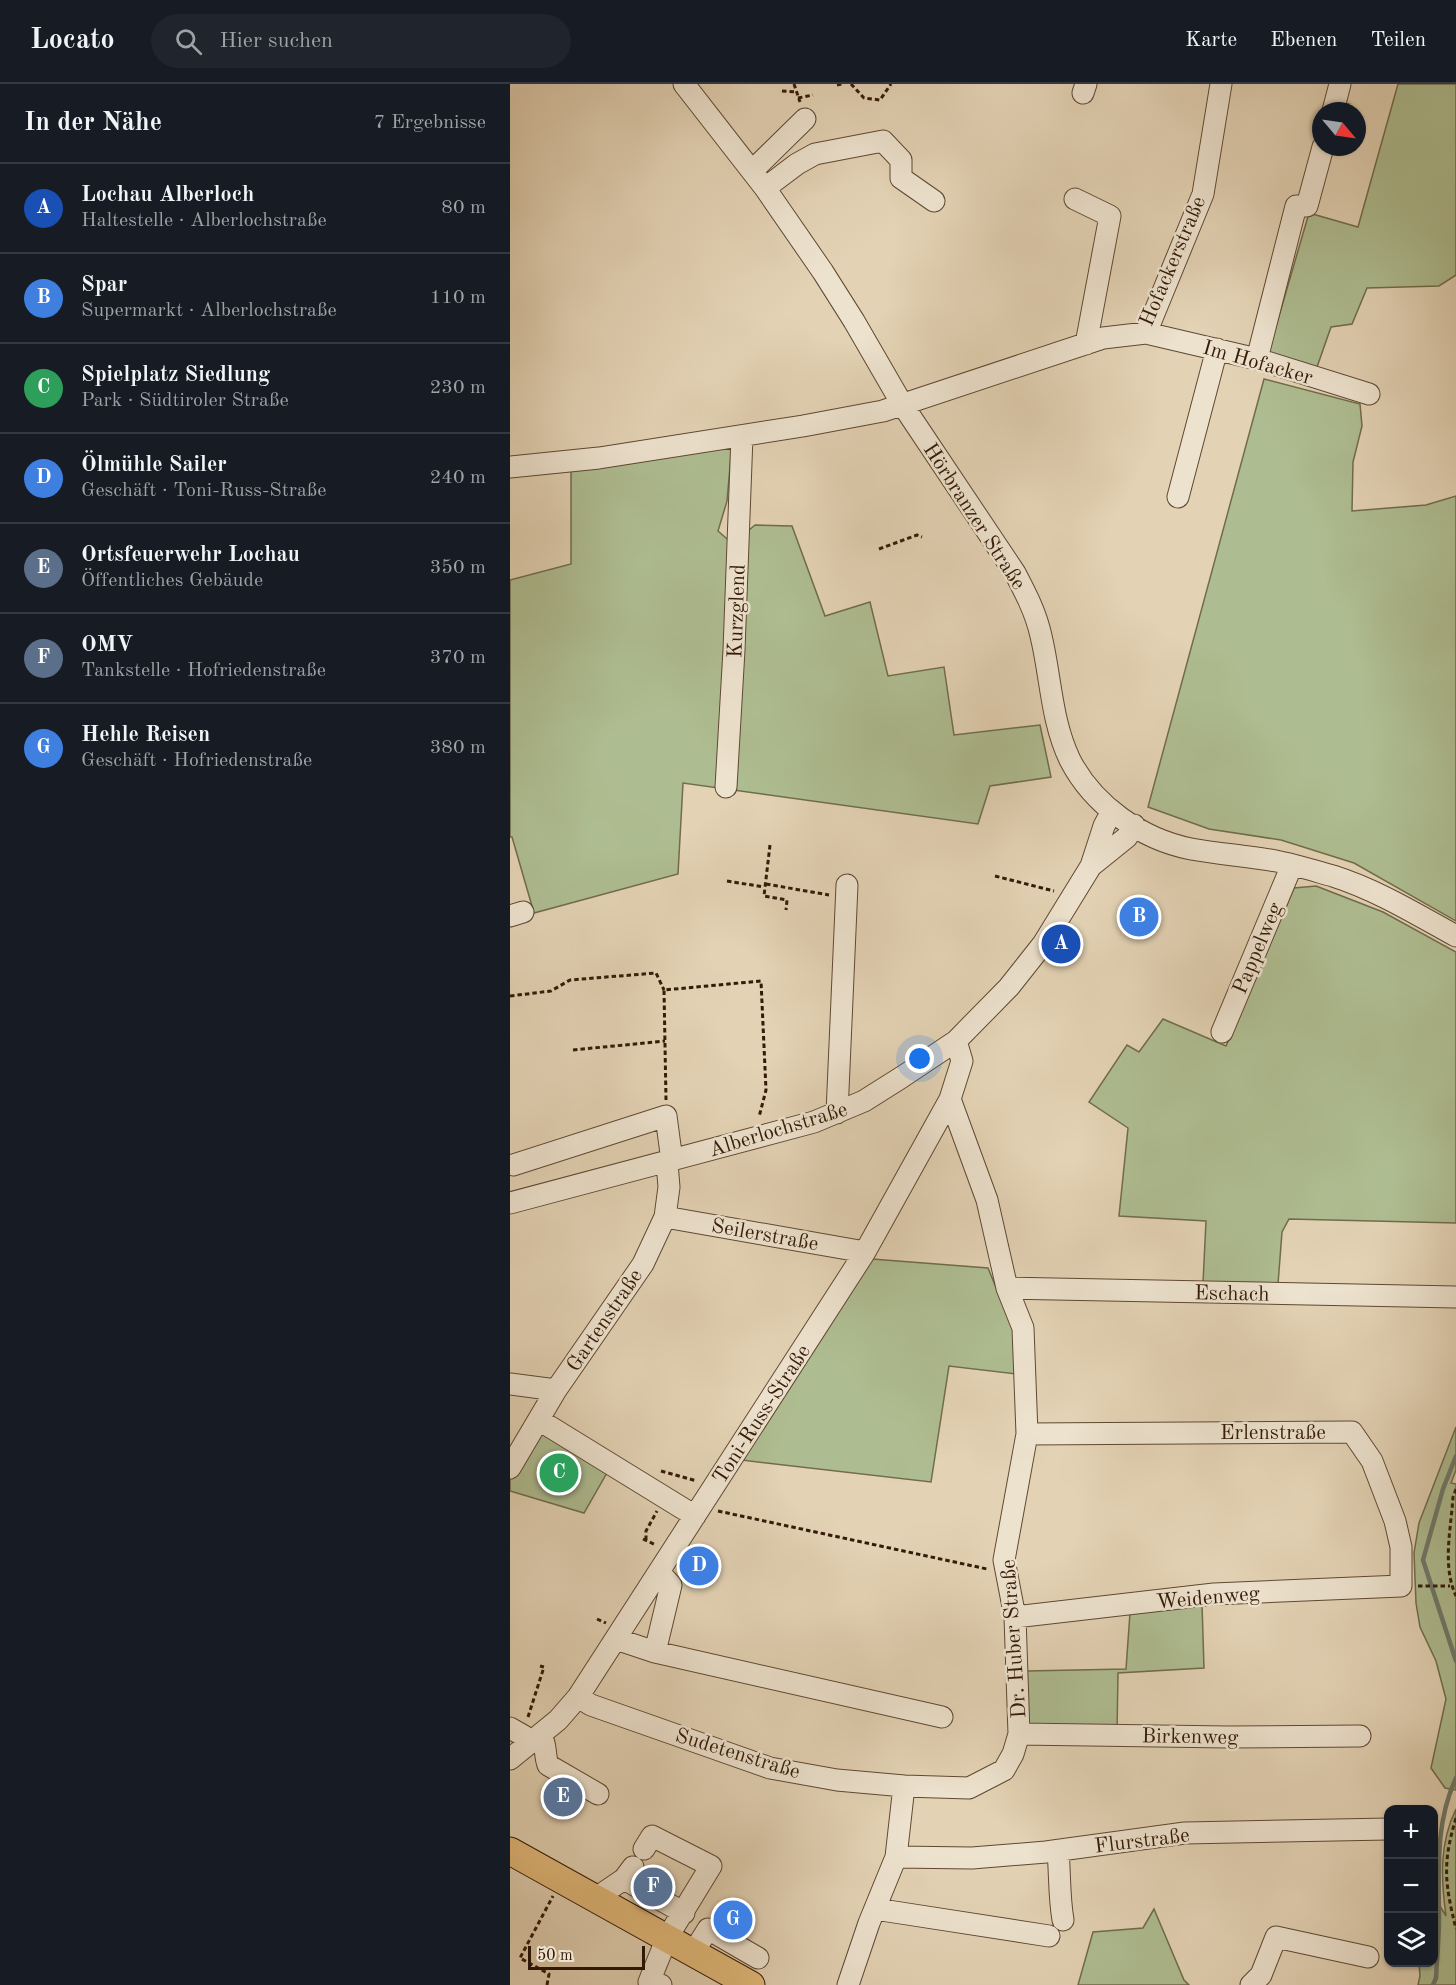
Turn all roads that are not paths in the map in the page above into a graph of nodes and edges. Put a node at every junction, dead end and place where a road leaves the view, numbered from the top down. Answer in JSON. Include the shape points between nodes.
{"nodes":[{"id":1,"x":684,"y":84,"type":"edge"},
{"id":2,"x":1221,"y":84,"type":"edge"},
{"id":3,"x":1340,"y":84,"type":"edge"},
{"id":4,"x":1335,"y":102,"type":"edge"},
{"id":5,"x":805,"y":120,"type":"dead end"},
{"id":6,"x":1321,"y":156,"type":"edge"},
{"id":7,"x":752,"y":171,"type":"junction"},
{"id":8,"x":765,"y":188,"type":"junction"},
{"id":9,"x":1075,"y":199,"type":"dead end"},
{"id":10,"x":934,"y":201,"type":"dead end"},
{"id":11,"x":1146,"y":333,"type":"junction"},
{"id":12,"x":1086,"y":344,"type":"junction"},
{"id":13,"x":1217,"y":349,"type":"junction"},
{"id":14,"x":1257,"y":359,"type":"junction"},
{"id":15,"x":1369,"y":394,"type":"dead end"},
{"id":16,"x":902,"y":404,"type":"junction"},
{"id":17,"x":742,"y":436,"type":"junction"},
{"id":18,"x":510,"y":467,"type":"edge"},
{"id":19,"x":1178,"y":497,"type":"dead end"},
{"id":20,"x":726,"y":787,"type":"dead end"},
{"id":21,"x":1112,"y":811,"type":"junction"},
{"id":22,"x":1134,"y":825,"type":"junction"},
{"id":23,"x":1292,"y":865,"type":"junction"},
{"id":24,"x":1092,"y":866,"type":"junction"},
{"id":25,"x":847,"y":891,"type":"road end"},
{"id":26,"x":1456,"y":936,"type":"edge"},
{"id":27,"x":1221,"y":1032,"type":"dead end"},
{"id":28,"x":956,"y":1041,"type":"junction"},
{"id":29,"x":950,"y":1099,"type":"junction"},
{"id":30,"x":837,"y":1113,"type":"junction"},
{"id":31,"x":669,"y":1162,"type":"junction"},
{"id":32,"x":513,"y":1165,"type":"dead end"},
{"id":33,"x":510,"y":1203,"type":"edge"},
{"id":34,"x":665,"y":1216,"type":"junction"},
{"id":35,"x":865,"y":1252,"type":"junction"},
{"id":36,"x":1008,"y":1288,"type":"junction"},
{"id":37,"x":1456,"y":1297,"type":"edge"},
{"id":38,"x":510,"y":1384,"type":"edge"},
{"id":39,"x":556,"y":1390,"type":"junction"},
{"id":40,"x":539,"y":1420,"type":"junction"},
{"id":41,"x":1028,"y":1434,"type":"junction"},
{"id":42,"x":510,"y":1467,"type":"edge"},
{"id":43,"x":703,"y":1513,"type":"junction"},
{"id":44,"x":659,"y":1572,"type":"junction"},
{"id":45,"x":1405,"y":1586,"type":"joint"},
{"id":46,"x":1015,"y":1617,"type":"junction"},
{"id":47,"x":616,"y":1639,"type":"junction"},
{"id":48,"x":656,"y":1652,"type":"junction"},
{"id":49,"x":578,"y":1696,"type":"junction"},
{"id":50,"x":942,"y":1717,"type":"dead end"},
{"id":51,"x":1019,"y":1734,"type":"junction"},
{"id":52,"x":526,"y":1736,"type":"edge"},
{"id":53,"x":1360,"y":1736,"type":"dead end"},
{"id":54,"x":510,"y":1759,"type":"edge"},
{"id":55,"x":904,"y":1786,"type":"junction"},
{"id":56,"x":598,"y":1794,"type":"dead end"},
{"id":57,"x":1384,"y":1829,"type":"edge"},
{"id":58,"x":644,"y":1849,"type":"dead end"},
{"id":59,"x":510,"y":1851,"type":"edge"},
{"id":60,"x":1058,"y":1851,"type":"junction"},
{"id":61,"x":896,"y":1857,"type":"junction"},
{"id":62,"x":596,"y":1898,"type":"junction"},
{"id":63,"x":875,"y":1909,"type":"junction"},
{"id":64,"x":684,"y":1913,"type":"junction"},
{"id":65,"x":667,"y":1938,"type":"junction"},
{"id":66,"x":693,"y":1953,"type":"junction"},
{"id":67,"x":1368,"y":1957,"type":"dead end"},
{"id":68,"x":758,"y":1958,"type":"dead end"},
{"id":69,"x":661,"y":1985,"type":"edge"},
{"id":70,"x":750,"y":1985,"type":"edge"},
{"id":71,"x":848,"y":1985,"type":"edge"},
{"id":72,"x":1251,"y":1985,"type":"edge"}],
"edges":[{"from":1,"to":7,"type":"street","name":"Hörbranzer Straße"},
{"from":2,"to":11,"type":"street","name":"Hofackerstraße","via":[[1203,194]]},
{"from":3,"to":4,"type":"street"},
{"from":5,"to":7,"type":"street"},
{"from":6,"to":14,"type":"street","via":[[1307,206],[1296,206]]},
{"from":7,"to":8,"type":"street","name":"Hörbranzer Straße"},
{"from":8,"to":10,"type":"street","via":[[815,154],[883,141],[901,160],[901,178]]},
{"from":8,"to":16,"type":"street","name":"Hörbranzer Straße","via":[[854,321]]},
{"from":9,"to":12,"type":"street","via":[[1110,216]]},
{"from":11,"to":12,"type":"street","name":"Hofackerstraße","via":[[1102,338]]},
{"from":11,"to":13,"type":"street","name":"Im Hofacker"},
{"from":12,"to":16,"type":"street","name":"Hofackerstraße"},
{"from":13,"to":14,"type":"street","name":"Im Hofacker"},
{"from":13,"to":19,"type":"street"},
{"from":14,"to":15,"type":"street","name":"Im Hofacker"},
{"from":16,"to":17,"type":"street","via":[[883,411]]},
{"from":16,"to":21,"type":"street","name":"Hörbranzer Straße","via":[[1032,603],[1062,740],[1083,780]]},
{"from":17,"to":18,"type":"street"},
{"from":17,"to":20,"type":"street","name":"Kurzglend"},
{"from":21,"to":22,"type":"street","name":"Hörbranzer Straße"},
{"from":21,"to":24,"type":"street","name":"Alberlochstraße"},
{"from":22,"to":23,"type":"street","name":"Hörbranzer Straße","via":[[1189,848]]},
{"from":22,"to":24,"type":"street","name":"Alberlochstraße","via":[[1127,837]]},
{"from":23,"to":26,"type":"street","name":"Hörbranzer Straße","via":[[1365,887]]},
{"from":23,"to":27,"type":"street","name":"Pappelweg"},
{"from":24,"to":28,"type":"street","name":"Alberlochstraße","via":[[1043,944],[1009,987]]},
{"from":25,"to":30,"type":"street"},
{"from":28,"to":29,"type":"street","name":"Toni-Russ-Straße","via":[[962,1061]]},
{"from":28,"to":30,"type":"street","name":"Alberlochstraße","via":[[889,1086]]},
{"from":29,"to":35,"type":"street","name":"Toni-Russ-Straße"},
{"from":29,"to":36,"type":"street","name":"Dr. Huber Straße","via":[[987,1200]]},
{"from":30,"to":31,"type":"street","name":"Alberlochstraße"},
{"from":31,"to":32,"type":"street","name":"Gartenstraße","via":[[666,1116]]},
{"from":31,"to":33,"type":"street","name":"Alberlochstraße"},
{"from":31,"to":34,"type":"street","name":"Gartenstraße"},
{"from":34,"to":35,"type":"street","name":"Seilerstraße"},
{"from":34,"to":39,"type":"street","name":"Gartenstraße","via":[[643,1264]]},
{"from":35,"to":43,"type":"street","name":"Toni-Russ-Straße"},
{"from":36,"to":37,"type":"street","name":"Eschach"},
{"from":36,"to":41,"type":"street","name":"Dr. Huber Straße","via":[[1023,1328]]},
{"from":38,"to":39,"type":"street"},
{"from":39,"to":40,"type":"street","name":"Gartenstraße"},
{"from":40,"to":42,"type":"street","name":"Gartenstraße"},
{"from":40,"to":43,"type":"street"},
{"from":41,"to":45,"type":"street","name":"Erlenstraße","via":[[1352,1431],[1372,1461],[1395,1521]]},
{"from":41,"to":46,"type":"street","name":"Dr. Huber Straße","via":[[1004,1560]]},
{"from":43,"to":44,"type":"street","name":"Toni-Russ-Straße"},
{"from":44,"to":47,"type":"street","name":"Toni-Russ-Straße"},
{"from":44,"to":48,"type":"street","via":[[671,1585]]},
{"from":45,"to":46,"type":"street","name":"Weidenweg","via":[[1214,1594]]},
{"from":46,"to":51,"type":"street","name":"Dr. Huber Straße"},
{"from":47,"to":48,"type":"street"},
{"from":47,"to":49,"type":"street","name":"Toni-Russ-Straße"},
{"from":48,"to":50,"type":"street"},
{"from":49,"to":52,"type":"street","name":"Toni-Russ-Straße","via":[[558,1720]]},
{"from":49,"to":55,"type":"street","name":"Sudetenstraße","via":[[591,1705],[770,1768]]},
{"from":51,"to":53,"type":"street","name":"Birkenweg"},
{"from":51,"to":55,"type":"street","name":"Dr. Huber Straße","via":[[1004,1770],[969,1788]]},
{"from":52,"to":54,"type":"street","name":"Toni-Russ-Straße"},
{"from":52,"to":56,"type":"street","via":[[546,1743],[548,1765]]},
{"from":55,"to":61,"type":"street"},
{"from":57,"to":60,"type":"street","name":"Flurstraße","via":[[1185,1833]]},
{"from":58,"to":64,"type":"street","via":[[652,1836],[711,1866]]},
{"from":59,"to":62,"type":"main road"},
{"from":60,"to":61,"type":"street","name":"Flurstraße","via":[[972,1858]]},
{"from":60,"to":63,"type":"street","via":[[1061,1880],[1056,1928]]},
{"from":61,"to":63,"type":"street"},
{"from":62,"to":64,"type":"street","via":[[628,1873]]},
{"from":62,"to":65,"type":"main road"},
{"from":63,"to":71,"type":"street"},
{"from":64,"to":65,"type":"street"},
{"from":65,"to":66,"type":"main road"},
{"from":65,"to":69,"type":"street","via":[[650,1982]]},
{"from":66,"to":68,"type":"street","via":[[708,1929]]},
{"from":66,"to":70,"type":"main road"},
{"from":67,"to":72,"type":"street","via":[[1276,1937],[1261,1975]]}]}
